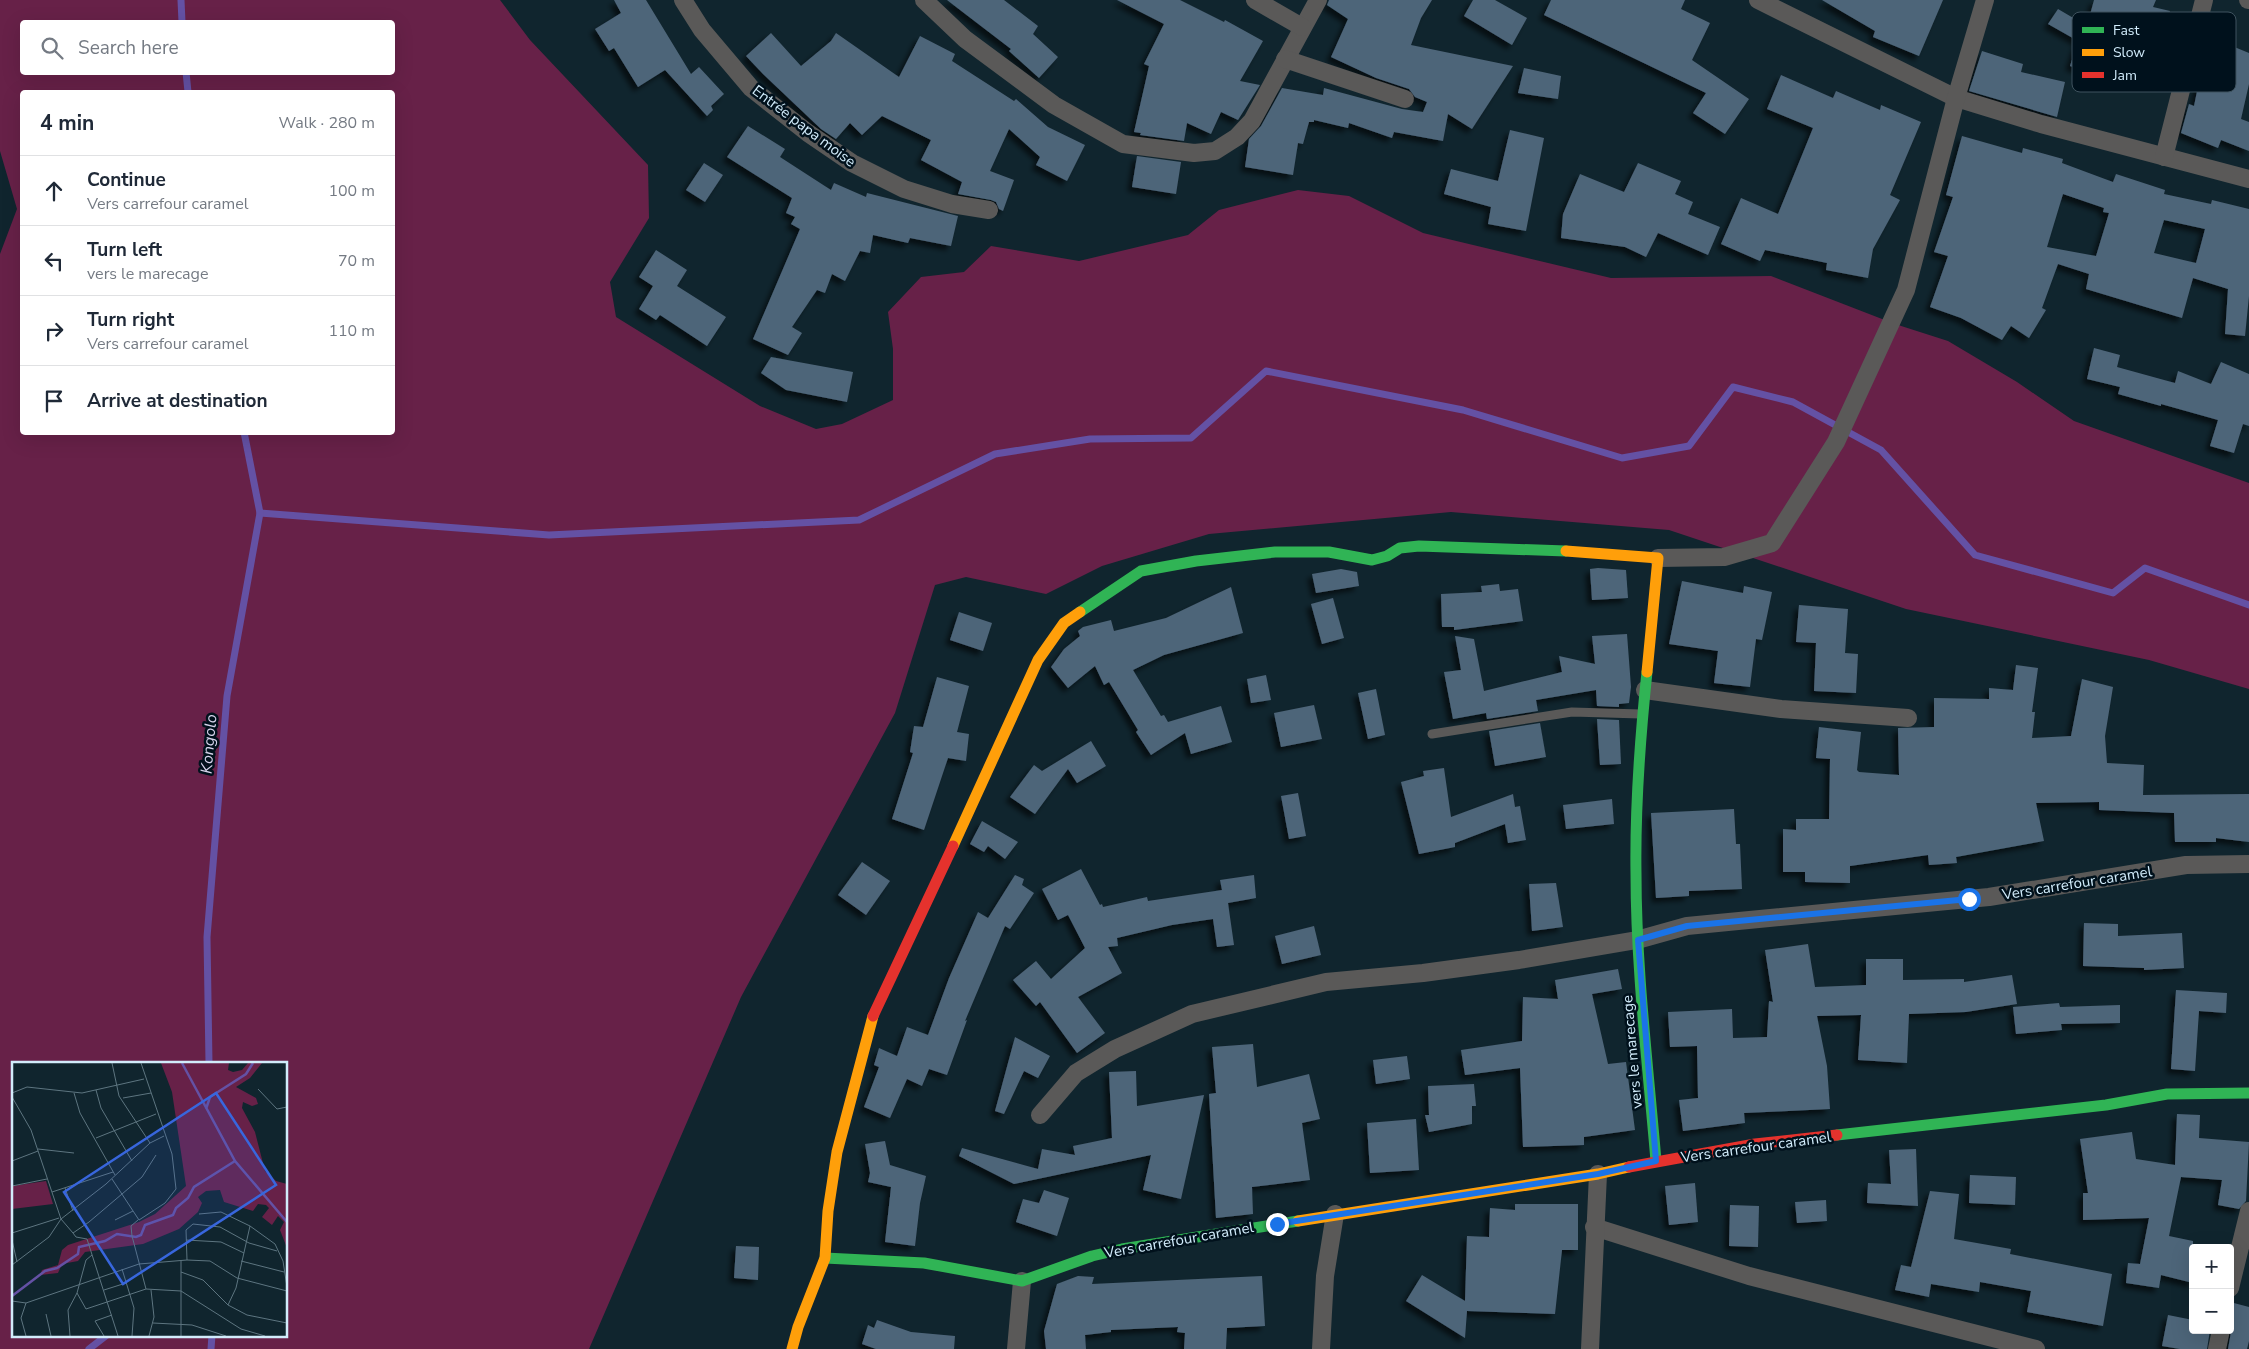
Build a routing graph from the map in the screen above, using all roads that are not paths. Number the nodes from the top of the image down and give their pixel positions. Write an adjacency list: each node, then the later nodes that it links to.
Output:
1 (683, 0): 14 (street, Entrée papa moise)
2 (924, 0): 8 (street)
3 (1254, 0): 7 (street)
4 (1318, 0): 7 (street)
5 (1758, 0): 10 (street)
6 (1985, 0): 10 (street)
7 (1302, 27): 8 (street)
8 (1285, 59): 11 (street)
9 (2181, 92): 12 (street)
10 (1956, 98): 12 (street); 15 (street)
11 (1405, 99)
12 (2164, 157): 13 (street)
13 (2249, 179)
14 (989, 210)
15 (1658, 558): 16 (street, vers le marecage); 29 (street)
16 (1645, 690): 17 (street, vers le marecage); 18 (street)
17 (1644, 714): 19 (lane); 21 (street, vers le marecage)
18 (1908, 718)
19 (1432, 734)
20 (2249, 864): 21 (street, Vers carrefour caramel)
21 (1638, 940): 23 (street, Vers carrefour caramel); 24 (street, vers le marecage)
22 (2249, 1093): 24 (street, Vers carrefour caramel)
23 (1040, 1115)
24 (1656, 1161): 25 (street, Vers carrefour caramel)
25 (1598, 1174): 27 (street, Vers carrefour caramel); 28 (street)
26 (2249, 1211): 30 (street)
27 (1335, 1214): 31 (street, Vers carrefour caramel); 35 (street)
28 (1594, 1227): 36 (street); 37 (street)
29 (825, 1258): 31 (street); 33 (street)
30 (2234, 1272)
31 (1022, 1281): 34 (street)
32 (2220, 1334): 38 (street)
33 (792, 1349)
34 (1016, 1349)
35 (1321, 1349)
36 (1590, 1349)
37 (2036, 1349)
38 (2217, 1349)

